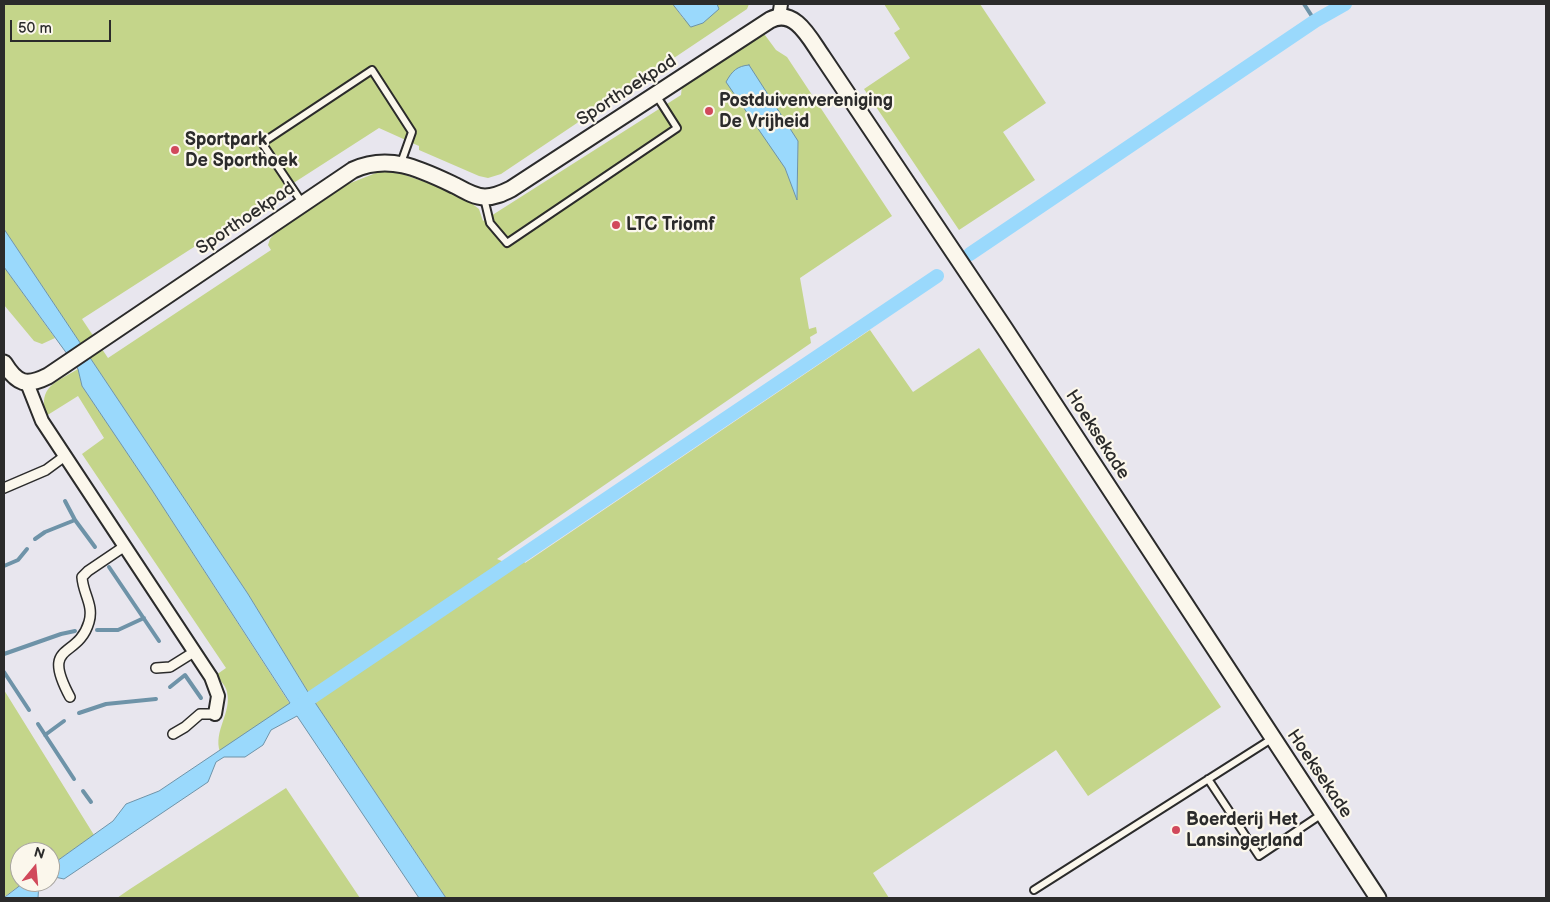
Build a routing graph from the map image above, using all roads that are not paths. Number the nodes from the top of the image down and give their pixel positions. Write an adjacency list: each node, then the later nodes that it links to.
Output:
1 (780, 10): 2 (street, Sporthoekpad); 16 (street, Hoeksekade)
2 (656, 95): 4 (street, Sporthoekpad); 4 (lane)
3 (401, 163): 4 (street, Sporthoekpad); 5 (street, Sporthoekpad); 5 (lane)
4 (484, 197)
5 (303, 204): 7 (street, Sporthoekpad)
6 (4, 363): 7 (street)
7 (28, 383): 8 (street)
8 (65, 456): 9 (street); 10 (street)
9 (4, 488)
10 (125, 546): 11 (street); 13 (street)
11 (194, 652): 12 (street); 14 (street)
12 (156, 668)
13 (70, 697)
14 (215, 714): 15 (street)
15 (172, 734)
16 (1273, 738): 17 (lane); 18 (street, Hoeksekade)
17 (1208, 779): 18 (lane); 19 (lane)
18 (1323, 813): 20 (street, Hoeksekade)
19 (1034, 890)
20 (1378, 898)

